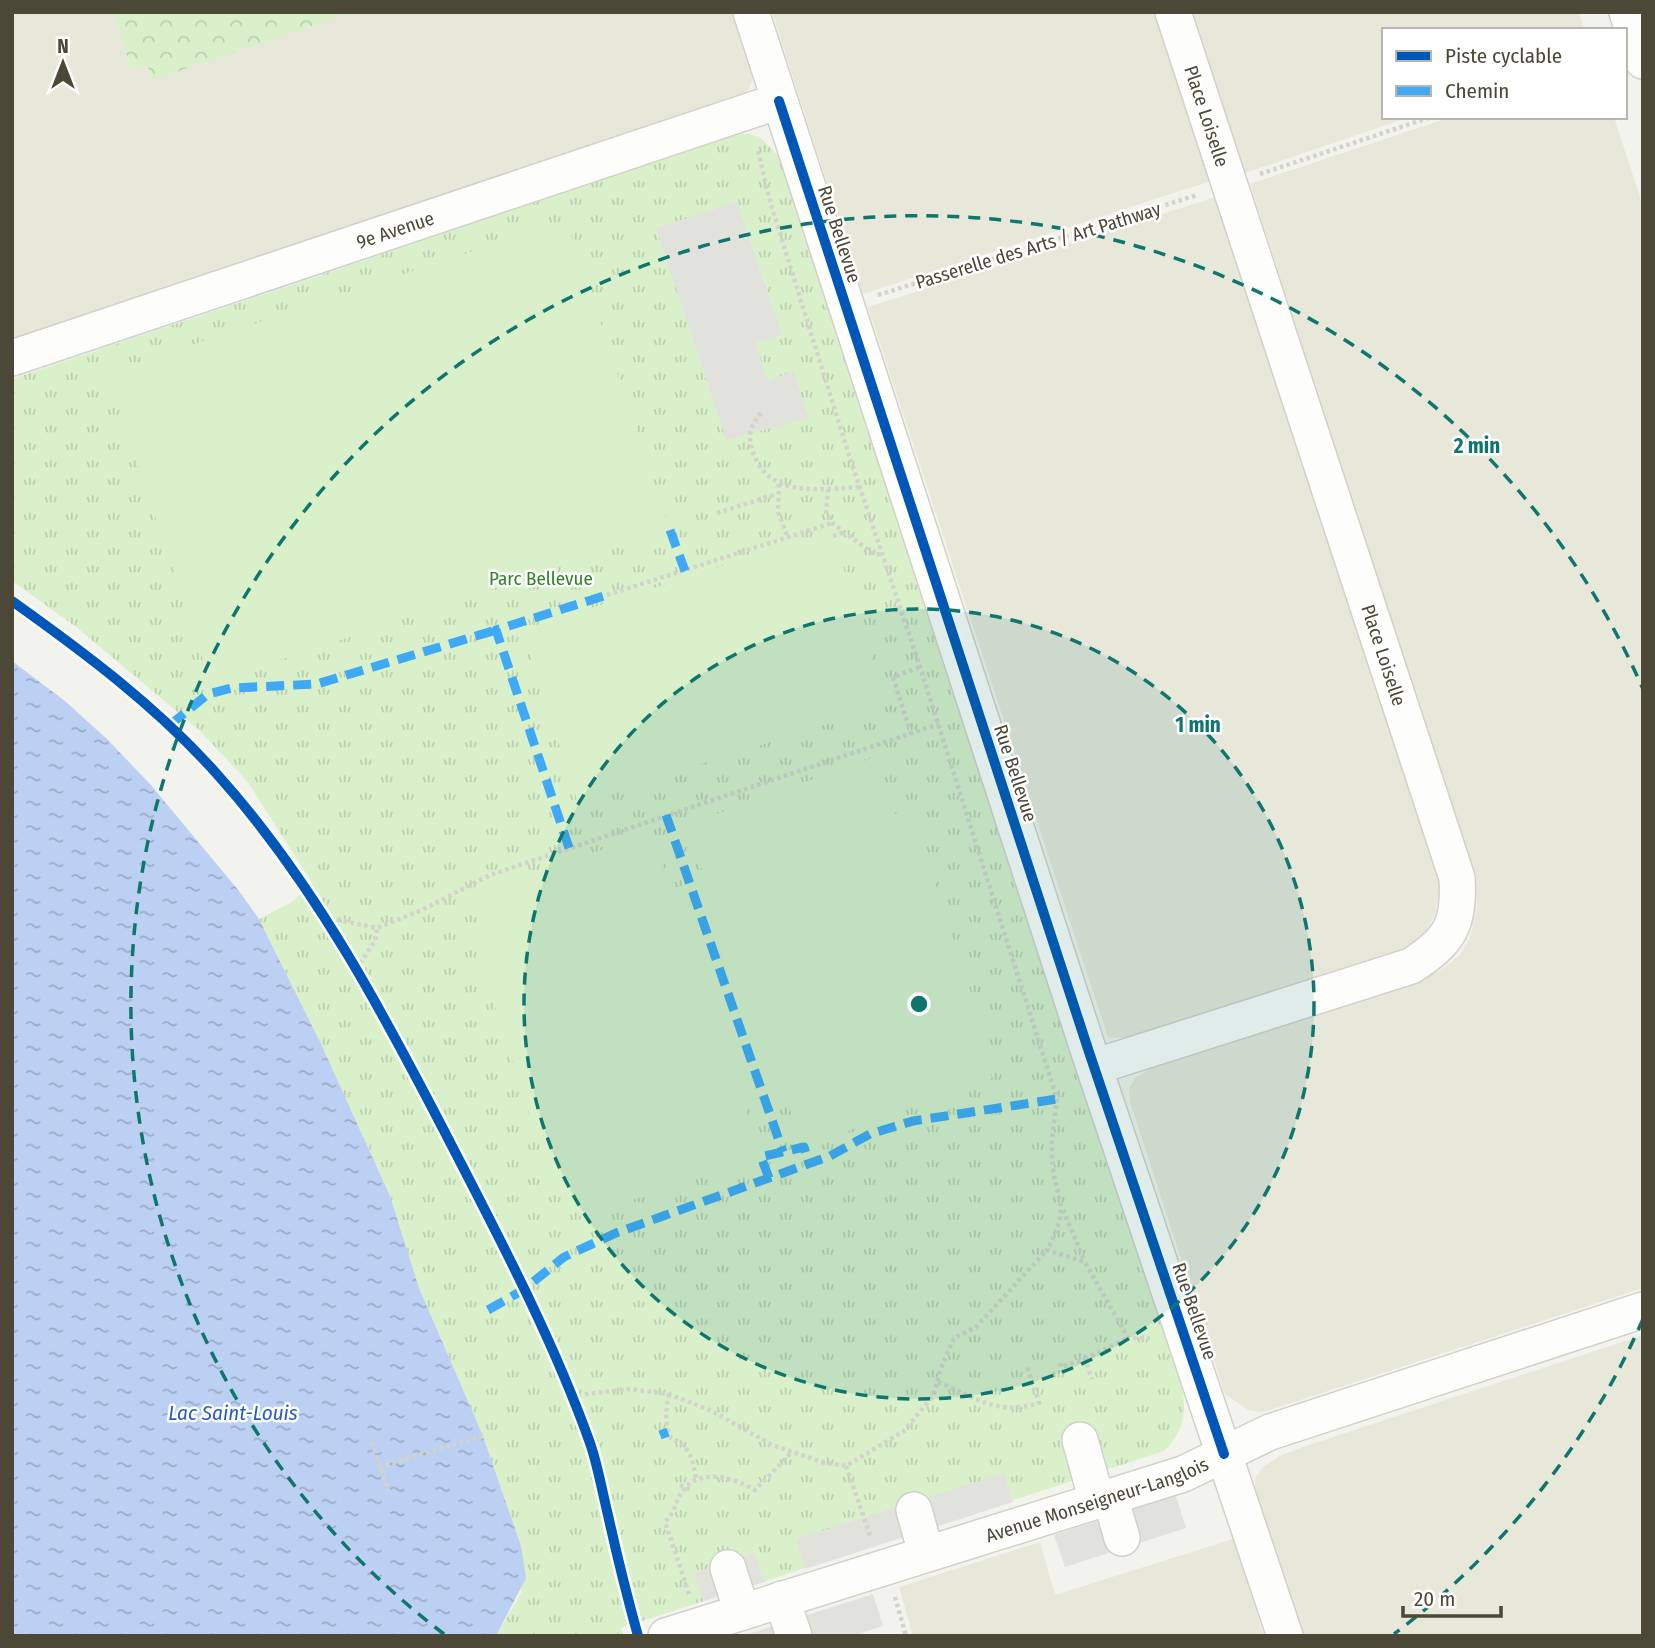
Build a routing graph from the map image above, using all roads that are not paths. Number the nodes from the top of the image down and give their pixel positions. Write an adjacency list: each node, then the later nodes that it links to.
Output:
1 (751, 12): 5 (street, Rue Bellevue)
2 (1173, 12): 7 (street, Place Loiselle)
3 (1627, 12): 4 (street)
4 (1643, 61)
5 (779, 101): 6 (street, 9e Avenue); 7 (street, Rue Bellevue)
6 (12, 358)
7 (1094, 1066): 10 (street, Rue Bellevue)
8 (1643, 1310): 10 (street, Avenue Monseigneur-Langlois)
9 (1080, 1440): 11 (street)
10 (1224, 1454): 11 (street, Avenue Monseigneur-Langlois); 20 (street, Rue Bellevue)
11 (1103, 1499): 13 (street); 14 (street, Avenue Monseigneur-Langlois)
12 (915, 1510): 14 (street)
13 (1122, 1538)
14 (926, 1553): 16 (street, Avenue Monseigneur-Langlois)
15 (728, 1568): 17 (street)
16 (782, 1600): 17 (street, Avenue Monseigneur-Langlois); 19 (street)
17 (742, 1612): 18 (street, Avenue Monseigneur-Langlois)
18 (666, 1636)
19 (794, 1636)
20 (1285, 1636)

